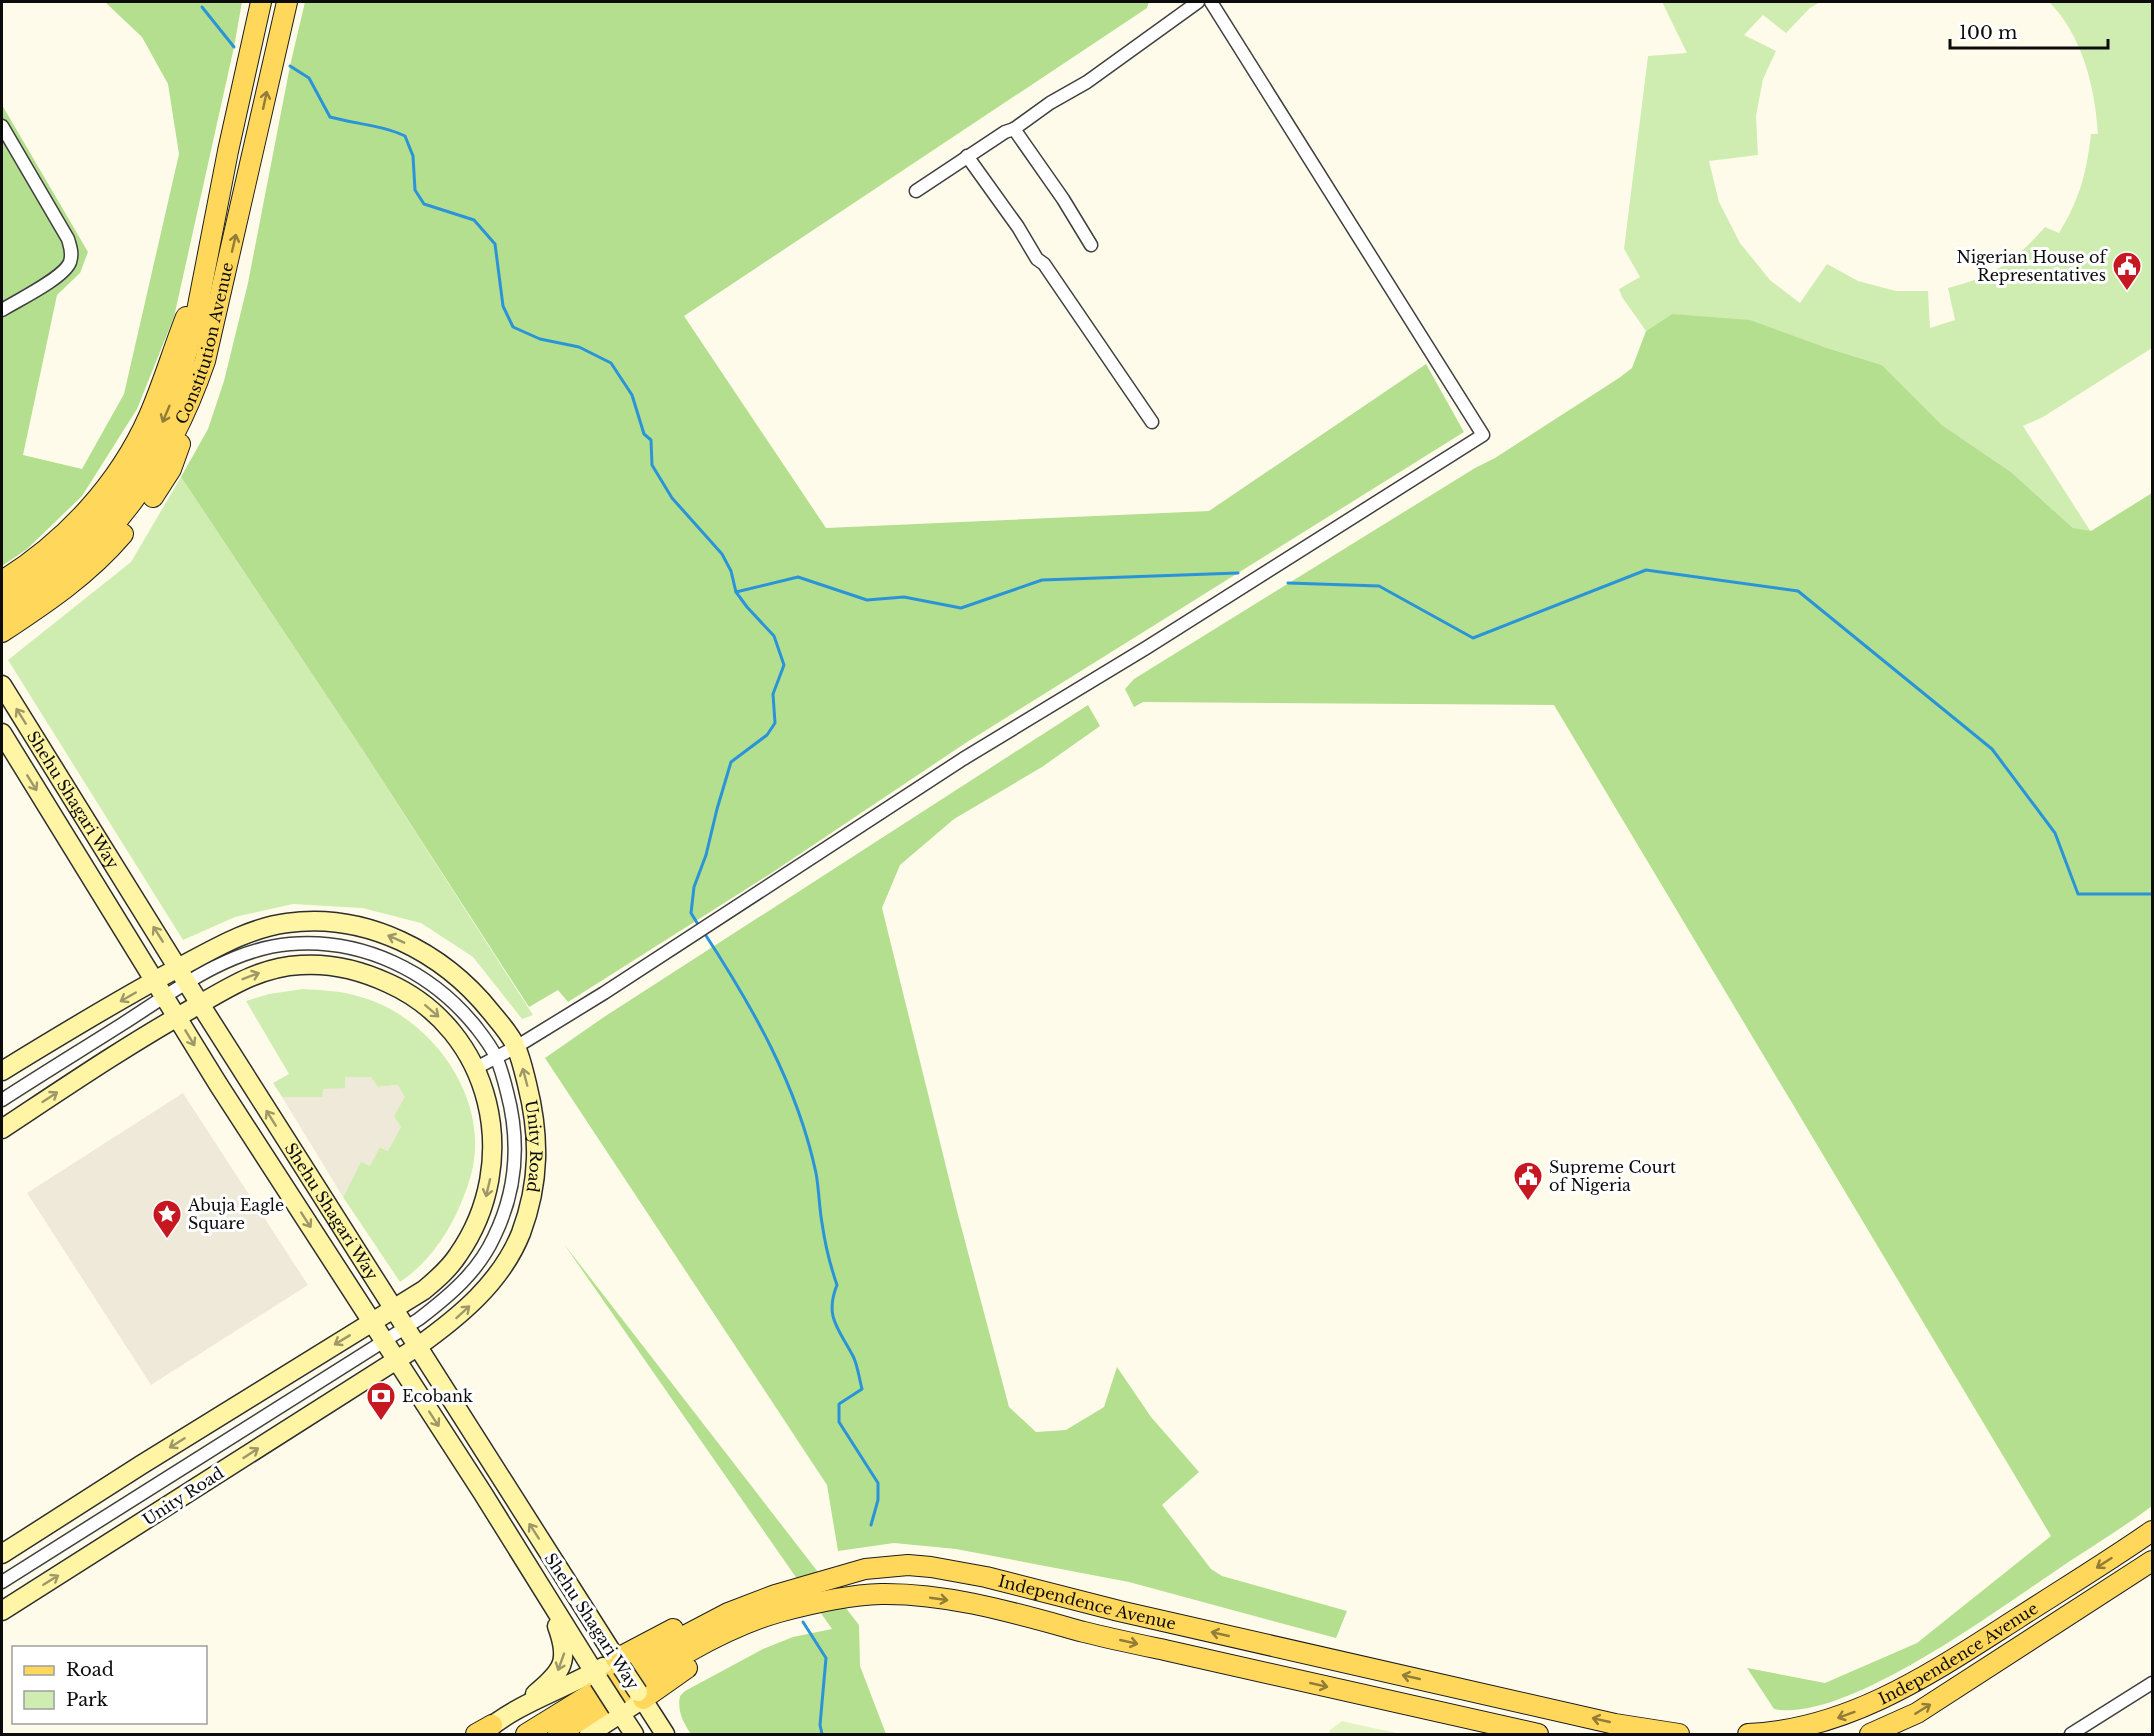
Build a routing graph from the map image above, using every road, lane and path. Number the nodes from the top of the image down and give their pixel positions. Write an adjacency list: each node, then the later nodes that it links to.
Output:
1 (261, 2): 10 (main road, Constitution Avenue)
2 (288, 2): 12 (main road, Constitution Avenue, one-way to 2)
3 (1198, 2): 6 (street)
4 (1211, 2): 24 (street)
5 (2, 126): 11 (street)
6 (1014, 129): 7 (street); 9 (street)
7 (967, 156): 8 (street); 13 (street)
8 (916, 191)
9 (1091, 245)
10 (205, 277): 14 (main road); 15 (main road, Constitution Avenue, one-way to 15)
11 (2, 310)
12 (192, 401): 16 (main road, Constitution Avenue); 17 (main road)
13 (1152, 422)
14 (2, 581)
15 (2, 600)
16 (2, 617)
17 (2, 632)
18 (2, 685): 20 (street, Shehu Shagari Way, one-way to 18)
19 (2, 733): 21 (street, Shehu Shagari Way, one-way to 21)
20 (183, 975): 21 (street, Unity Road); 22 (street, Shehu Shagari Way); 24 (street, Unity Road, one-way to 20); 25 (street, Unity Road)
21 (160, 989): 23 (street, Shehu Shagari Way); 27 (street, Unity Road, one-way to 27); 28 (street, Unity Road)
22 (200, 1004): 23 (street); 26 (street, one-way to 26); 30 (street, Shehu Shagari Way, one-way to 22)
23 (177, 1017): 29 (street, one-way to 23); 31 (street, Shehu Shagari Way, one-way to 31)
24 (516, 1047): 25 (street); 34 (street, Unity Road, one-way to 24)
25 (496, 1057): 26 (street); 32 (street, Unity Road)
26 (476, 1068): 30 (street, one-way to 30)
27 (2, 1071)
28 (2, 1100)
29 (2, 1129)
30 (393, 1311): 31 (street); 32 (street, Shehu Shagari Way)
31 (372, 1323): 33 (street, Shehu Shagari Way); 37 (street, one-way to 37)
32 (404, 1328): 33 (street, Unity Road); 34 (street, Shehu Shagari Way)
33 (383, 1341): 35 (street, Shehu Shagari Way); 40 (street, Unity Road)
34 (417, 1347): 35 (street, Unity Road); 44 (street, Shehu Shagari Way, one-way to 34)
35 (395, 1361): 42 (street, Shehu Shagari Way, one-way to 42); 43 (street, Unity Road, one-way to 35)
36 (2152, 1531): 58 (main road, Independence Avenue, one-way to 58)
37 (2, 1554)
38 (2152, 1561): 59 (main road, Independence Avenue, one-way to 38)
39 (865, 1569): 44 (main road); 51 (main road, Independence Avenue); 57 (main road, Independence Avenue, one-way to 39)
40 (2, 1582)
41 (881, 1594): 47 (main road); 52 (main road, Independence Avenue); 56 (main road, Independence Avenue, one-way to 56)
42 (552, 1607): 45 (street, Shehu Shagari Way); 49 (street, one-way to 49)
43 (2, 1611)
44 (619, 1664): 45 (street); 47 (street, Shehu Shagari Way, bridge)
45 (597, 1676): 48 (street, Shehu Shagari Way, bridge); 49 (street)
46 (2152, 1683): 60 (street)
47 (640, 1696): 48 (street); 55 (street, Shehu Shagari Way)
48 (619, 1711): 53 (street); 54 (street, Shehu Shagari Way)
49 (513, 1713): 50 (street)
50 (483, 1731)
51 (526, 1734)
52 (558, 1734)
53 (589, 1734)
54 (634, 1734)
55 (665, 1734)
56 (1538, 1734)
57 (1679, 1734)
58 (1748, 1734)
59 (1870, 1734)
60 (2071, 1734)

